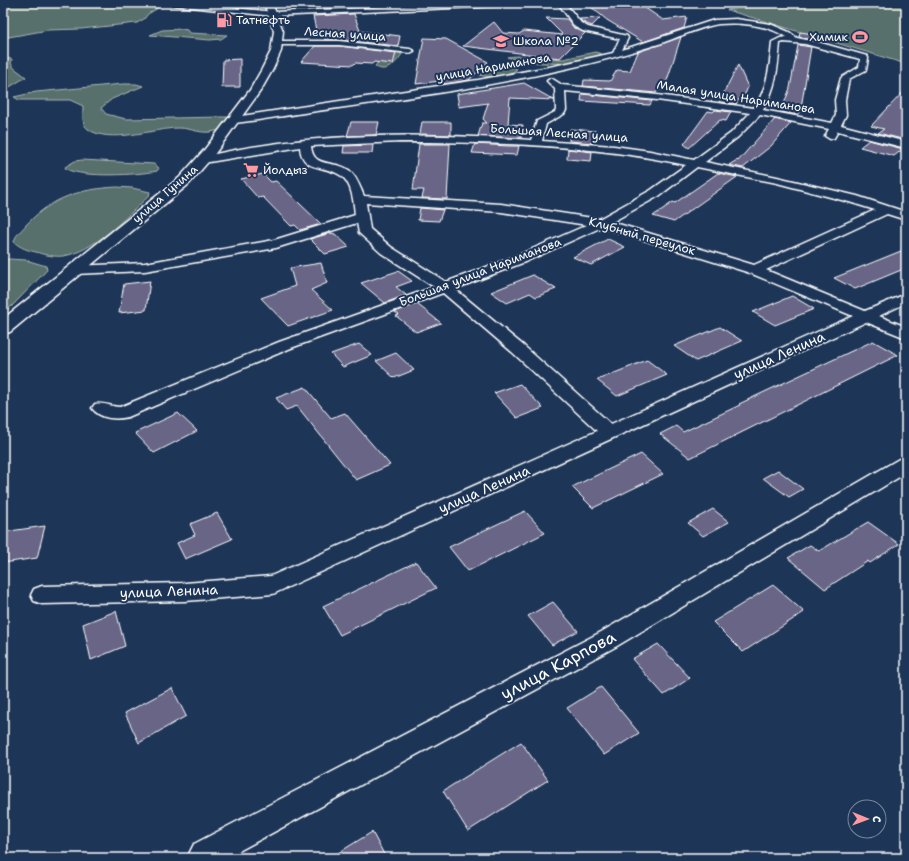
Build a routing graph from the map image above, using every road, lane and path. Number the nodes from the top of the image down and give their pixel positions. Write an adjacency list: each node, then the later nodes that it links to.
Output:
1 (172, 3): 4 (street)
2 (519, 3): 4 (street)
3 (561, 3): 7 (street)
4 (271, 9): 10 (main road, улица Гунина)
5 (633, 36): 7 (street)
6 (650, 36): 8 (street)
7 (623, 37): 12 (street)
8 (664, 39): 9 (street, улица Нариманова); 12 (street, улица Нариманова)
9 (790, 39): 15 (street, Большая улица Нариманова); 17 (street, улица Нариманова)
10 (278, 43): 11 (street, Лесная улица); 16 (main road, улица Гунина)
11 (410, 51)
12 (616, 55): 13 (street, улица Нариманова)
13 (541, 71): 14 (street); 16 (street, улица Нариманова)
14 (560, 88): 15 (street, Малая улица Нариманова); 20 (street)
15 (757, 112): 17 (street, Малая улица Нариманова); 23 (street, Большая улица Нариманова)
16 (235, 120): 22 (main road, улица Гунина)
17 (834, 127): 18 (street); 21 (street, Малая улица Нариманова)
18 (830, 136)
19 (305, 143): 20 (street, Большая Лесная улица); 22 (street, Большая Лесная улица); 24 (street)
20 (536, 143): 23 (street, Большая Лесная улица)
21 (906, 145)
22 (203, 160): 29 (main road, улица Гунина)
23 (695, 164): 25 (street, Большая Лесная улица); 28 (street, Большая улица Нариманова)
24 (359, 199): 27 (street); 28 (street, Клубный переулок)
25 (888, 209): 26 (street, Большая Лесная улица); 30 (street)
26 (906, 216)
27 (362, 217): 29 (street); 31 (street)
28 (602, 223): 30 (street, Клубный переулок); 31 (street, Большая улица Нариманова)
29 (74, 270): 34 (main road, улица Гунина)
30 (755, 270): 33 (street, Клубный переулок)
31 (445, 288): 36 (street, Большая улица Нариманова); 37 (street)
32 (906, 298): 33 (street, улица Ленина)
33 (866, 316): 35 (street, Клубный переулок); 37 (street, улица Ленина)
34 (3, 328)
35 (906, 333)
36 (101, 408)
37 (609, 432): 39 (street, улица Ленина)
38 (906, 464): 40 (street, улица Карпова)
39 (42, 595)
40 (204, 854)

